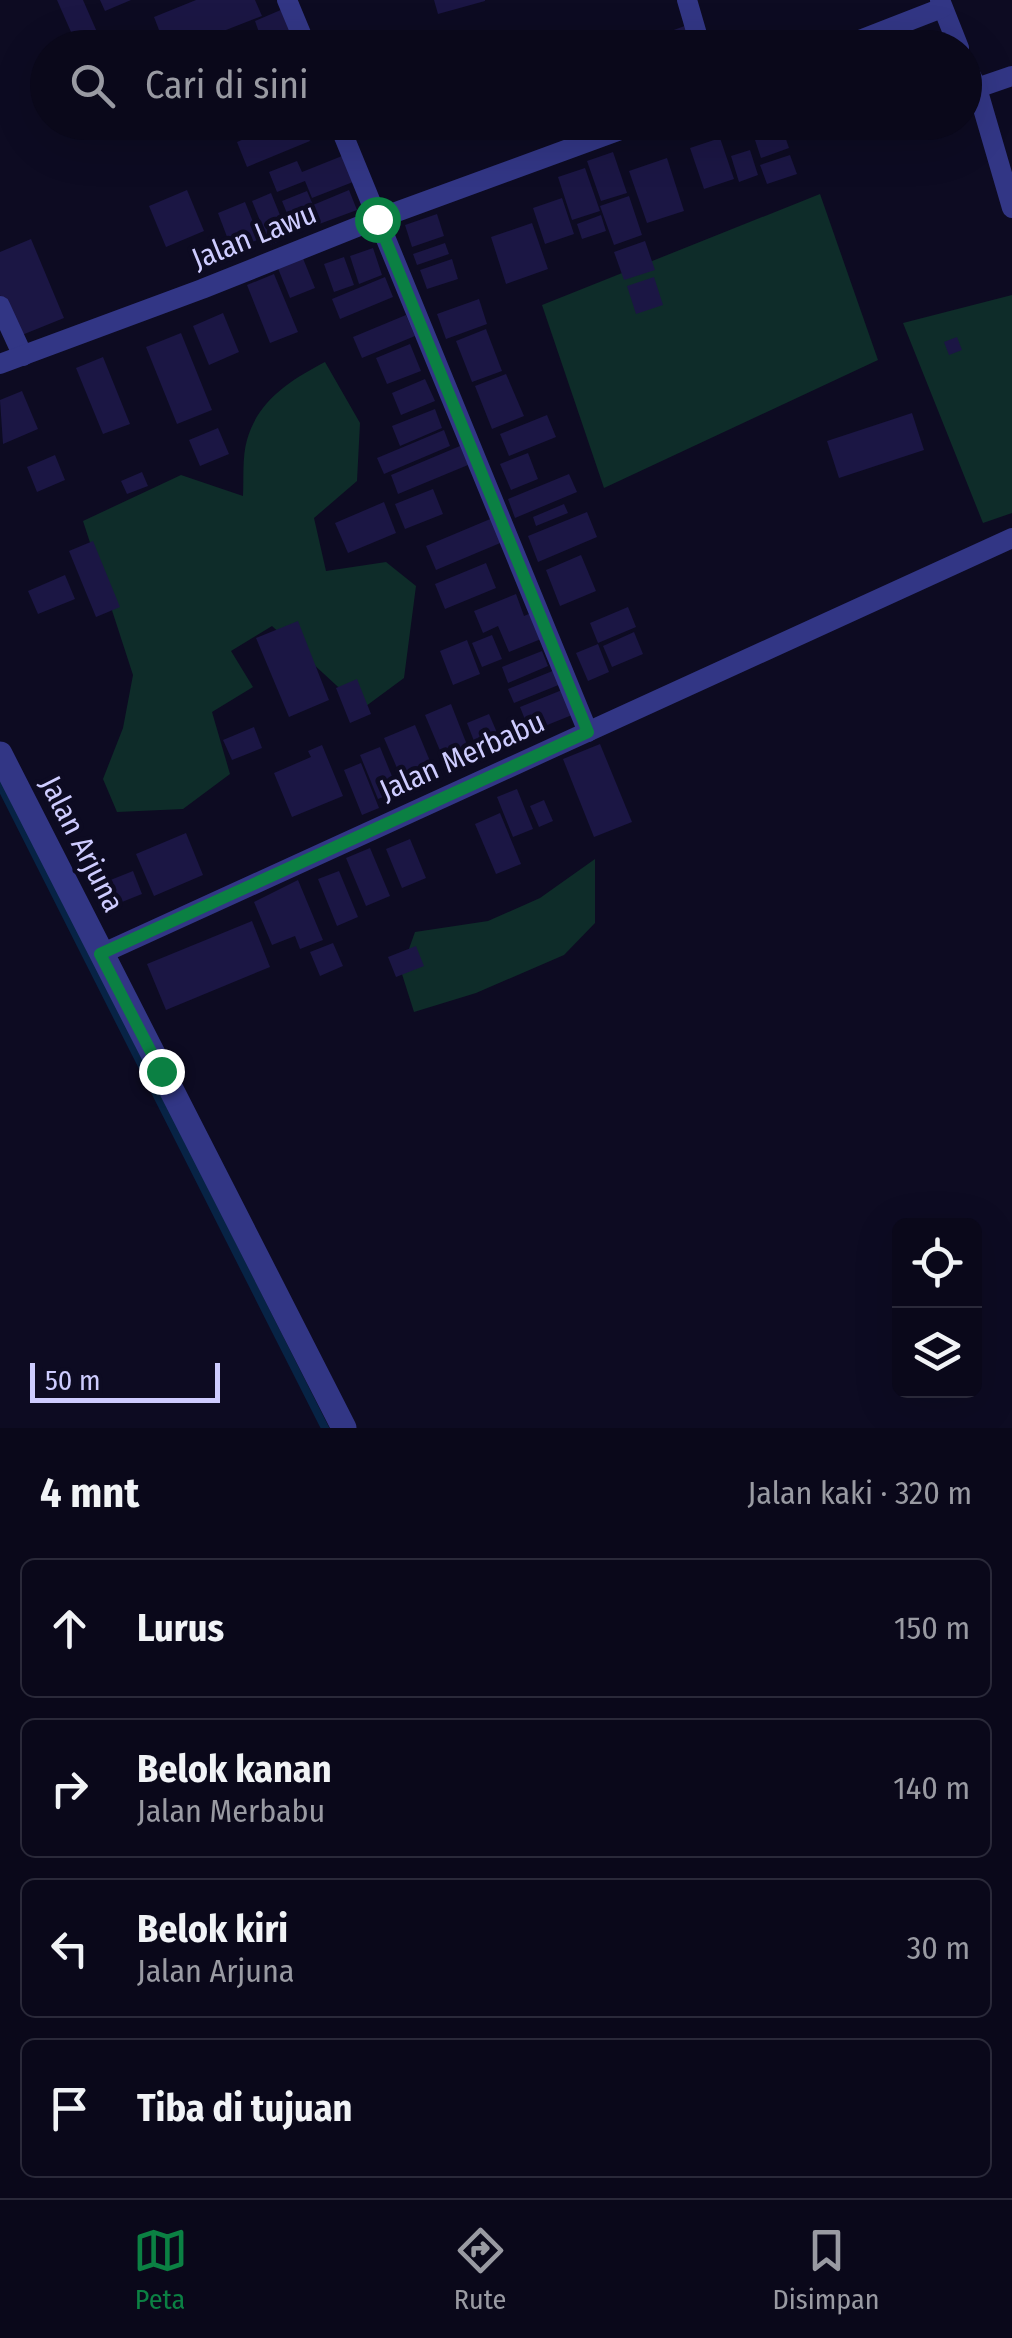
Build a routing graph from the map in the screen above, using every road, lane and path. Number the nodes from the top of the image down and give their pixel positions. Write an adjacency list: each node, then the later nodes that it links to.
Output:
1 (288, 0): 4 (street)
2 (688, 0): 5 (street)
3 (941, 4): 6 (street); 7 (street)
4 (300, 30)
5 (696, 30)
6 (881, 30)
7 (952, 30)
8 (1012, 76): 9 (street)
9 (982, 86)
10 (982, 105): 13 (street)
11 (345, 140): 14 (street)
12 (593, 140): 14 (street, Jalan Lawu)
13 (1012, 208)
14 (377, 219): 16 (street, Jalan Lawu); 19 (street)
15 (0, 306): 16 (street)
16 (23, 356): 17 (street, Jalan Lawu)
17 (0, 364)
18 (1012, 538): 19 (street, Jalan Merbabu)
19 (588, 732): 21 (street, Jalan Merbabu)
20 (0, 754): 21 (street, Jalan Arjuna)
21 (100, 954): 22 (street, Jalan Arjuna)
22 (344, 1428)

